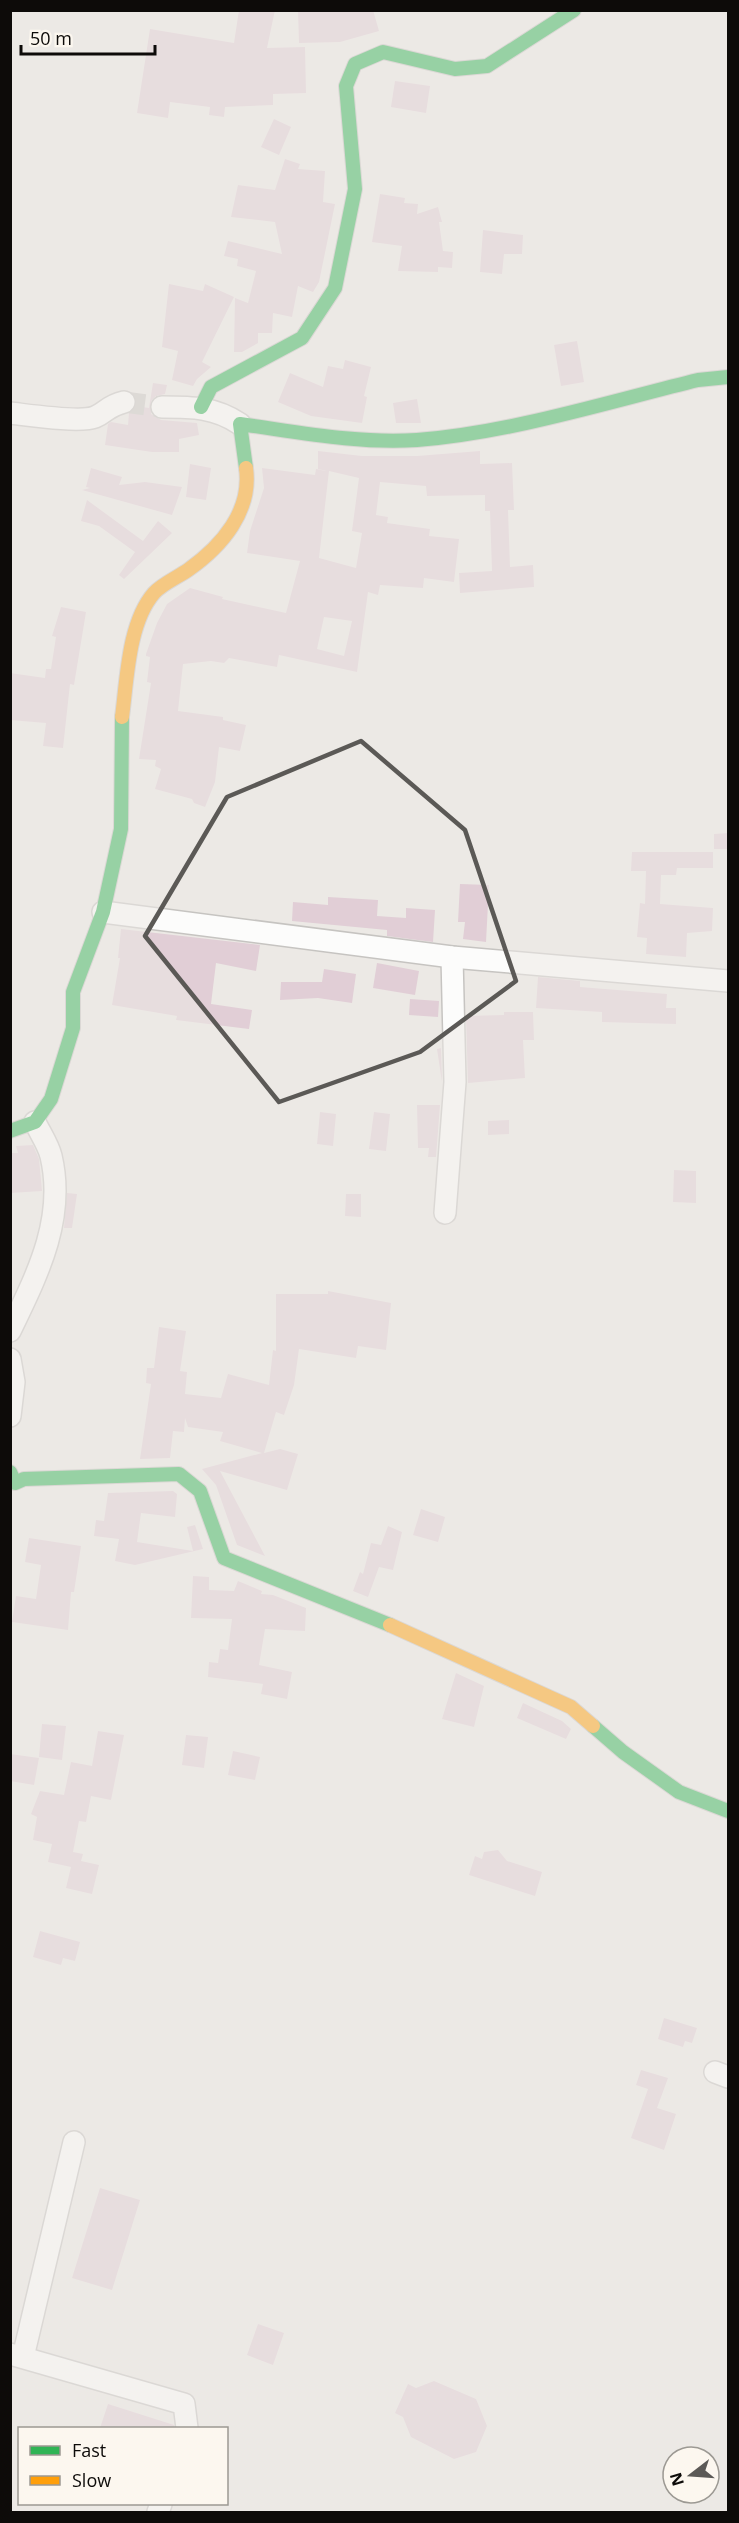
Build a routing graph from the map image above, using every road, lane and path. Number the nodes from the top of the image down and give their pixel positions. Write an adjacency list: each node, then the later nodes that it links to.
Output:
1 (574, 10): 5 (street)
2 (729, 377): 7 (street)
3 (124, 402): 6 (street)
4 (162, 407): 5 (street)
5 (201, 407): 7 (street)
6 (10, 413)
7 (240, 424): 8 (street)
8 (103, 912): 9 (street); 11 (street)
9 (452, 957): 10 (street); 13 (street)
10 (729, 981)
11 (35, 1122): 12 (street); 14 (street)
12 (10, 1131)
13 (445, 1213)
14 (10, 1331)
15 (10, 1359): 16 (street)
16 (10, 1416)
17 (12, 1482): 18 (street)
18 (729, 1811)
19 (74, 2142): 20 (street)
20 (17, 2355): 21 (street)
21 (187, 2427)

